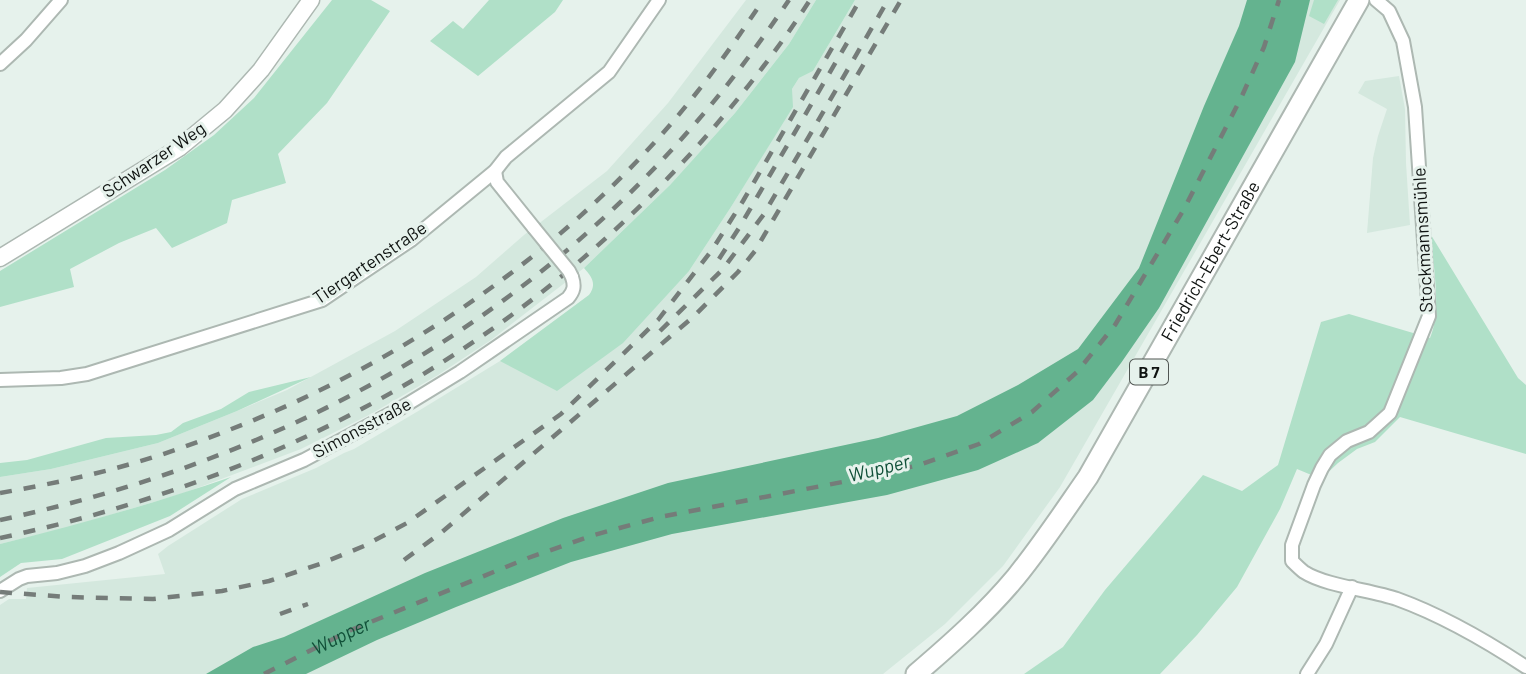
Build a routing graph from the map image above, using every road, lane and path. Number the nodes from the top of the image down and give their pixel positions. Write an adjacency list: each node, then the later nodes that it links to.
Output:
1 (61, 0): 6 (street)
2 (659, 0): 7 (street, Tiergartenstraße)
3 (1359, 0): 13 (main road, Friedrich-Ebert-Straße / B 7)
4 (1376, 0): 10 (street, Stockmannsmühle)
5 (309, 1): 8 (street, Schwarzer Weg)
6 (0, 64)
7 (495, 171): 9 (street, Tiergartenstraße); 11 (street, Simonsstraße, bridge)
8 (0, 258)
9 (0, 380)
10 (1352, 587): 12 (street, Stockmannsmühle); 14 (street)
11 (0, 591)
12 (1526, 667)
13 (916, 674)
14 (1307, 674)

